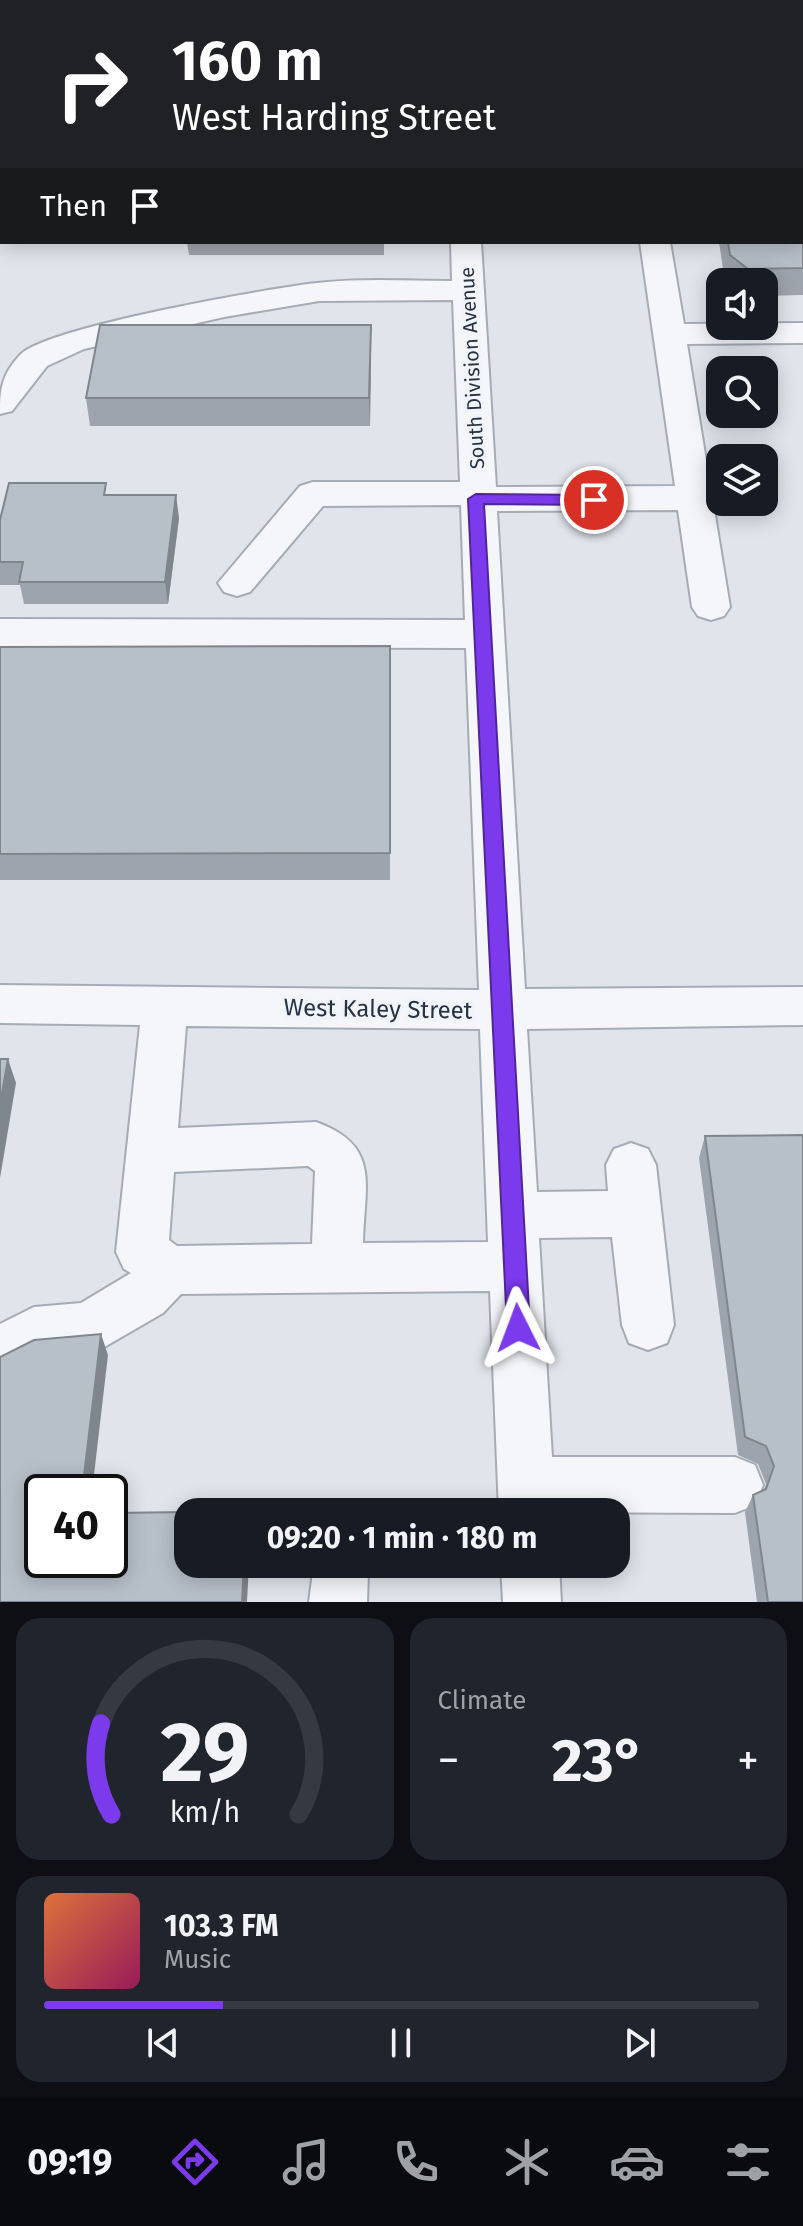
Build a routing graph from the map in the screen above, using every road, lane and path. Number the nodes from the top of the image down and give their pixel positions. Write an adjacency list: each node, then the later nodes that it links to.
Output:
1 (466, 244): 3 (street, South Division Avenue)
2 (655, 244): 5 (street)
3 (468, 290): 6 (street); 7 (street, South Division Avenue)
4 (803, 333): 5 (street)
5 (670, 334): 8 (street)
6 (0, 404)
7 (477, 496): 8 (street); 9 (street); 12 (street, South Division Avenue)
8 (695, 498): 10 (street)
9 (237, 583)
10 (711, 607)
11 (0, 633): 12 (street)
12 (484, 634): 16 (street, South Division Avenue)
13 (0, 1004): 14 (street, West Kaley Street)
14 (165, 1006): 16 (street, West Kaley Street); 17 (street)
15 (803, 1006): 16 (street, West Kaley Street)
16 (502, 1010): 20 (street, South Division Avenue)
17 (151, 1151): 21 (street); 22 (street)
18 (631, 1165): 19 (street)
19 (635, 1214): 20 (street); 24 (street)
20 (512, 1215): 23 (street, South Division Avenue)
21 (156, 1261): 22 (street); 25 (street)
22 (337, 1266): 23 (street)
23 (515, 1266): 27 (street, South Division Avenue)
24 (648, 1325)
25 (0, 1354)
26 (735, 1485): 28 (street)
27 (527, 1498)
28 (542, 1498)
29 (531, 1578): 30 (street)
30 (532, 1602)

